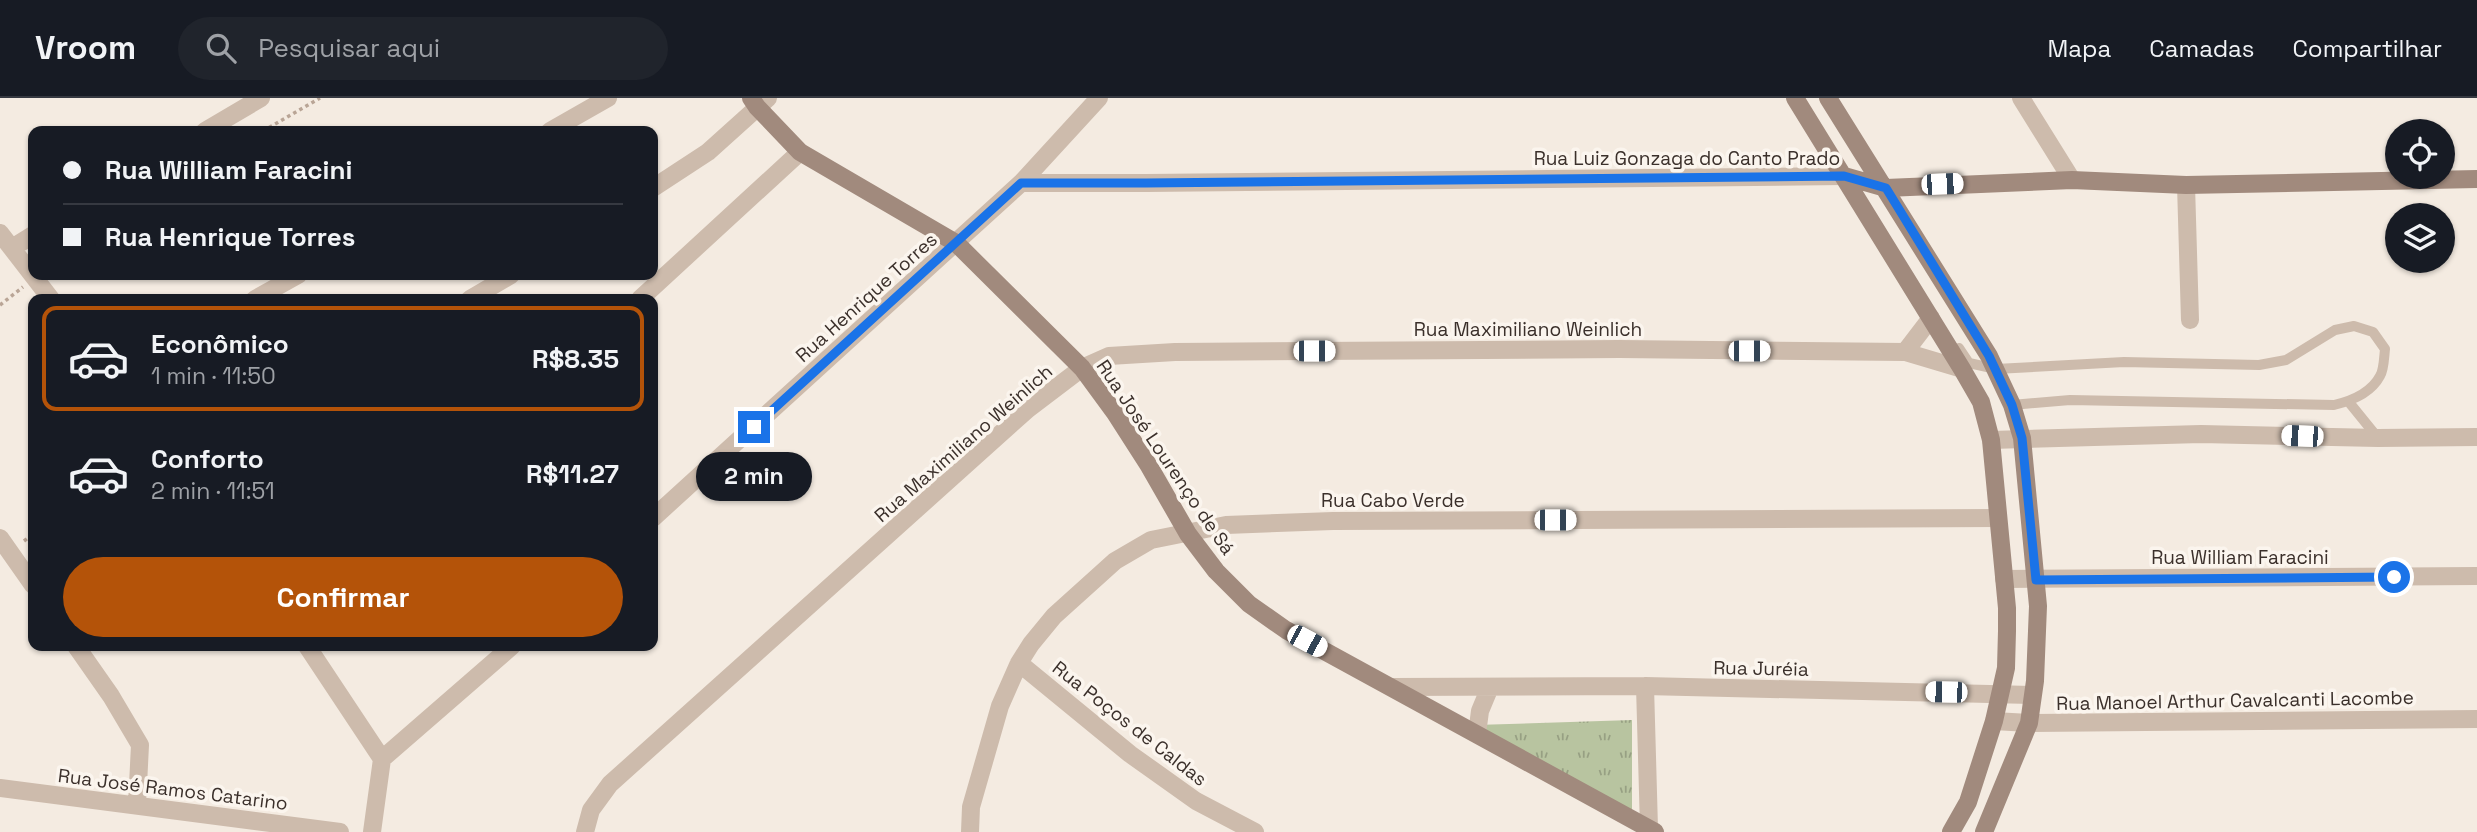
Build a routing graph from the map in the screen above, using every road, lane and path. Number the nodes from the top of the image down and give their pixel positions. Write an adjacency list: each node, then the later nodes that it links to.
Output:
1 (261, 98): 9 (street)
2 (320, 98): 10 (path)
3 (608, 98): 11 (street)
4 (1099, 98): 16 (street, Rua Henrique Torres)
5 (1795, 98): 13 (street)
6 (1828, 98): 19 (street)
7 (2021, 98): 15 (street)
8 (759, 101): 12 (street, Rua José Lourenço de Sá); 17 (street)
9 (213, 126)
10 (272, 126)
11 (559, 126)
12 (800, 152): 22 (street, Rua José Lourenço de Sá); 33 (street)
13 (1844, 176): 16 (street, Rua Luiz Gonzaga do Canto Prado); 19 (street, Rua Luiz Gonzaga do Canto Prado); 24 (street)
14 (2477, 179): 18 (street, Rua Luiz Gonzaga do Canto Prado)
15 (2072, 180): 18 (street, Rua Luiz Gonzaga do Canto Prado); 19 (street, Rua Luiz Gonzaga do Canto Prado)
16 (1021, 183): 22 (street, Rua Henrique Torres)
17 (658, 185)
18 (2186, 186): 36 (street)
19 (1886, 188): 40 (street)
20 (0, 233): 23 (street)
21 (28, 238): 23 (street)
22 (957, 243): 38 (street, Rua José Lourenço de Sá); 47 (street, Rua Henrique Torres)
23 (12, 248): 25 (street)
24 (1901, 268): 35 (street); 40 (lane)
25 (28, 269)
26 (36, 280): 30 (street)
27 (289, 280): 31 (street)
28 (502, 280): 32 (street)
29 (28, 284): 34 (path)
30 (47, 294)
31 (264, 294)
32 (479, 294)
33 (645, 294)
34 (0, 305)
35 (1931, 318): 37 (street); 39 (street)
36 (2190, 320)
37 (1905, 352): 38 (street, Rua Maximiliano Weinlich); 39 (street, Rua Maximiliano Weinlich)
38 (1082, 369): 49 (street, Rua José Lourenço de Sá); 74 (street, Rua Maximiliano Weinlich)
39 (1962, 369): 46 (street)
40 (1996, 369): 41 (lane); 42 (street)
41 (2348, 401): 42 (lane); 45 (lane)
42 (2012, 405): 43 (street)
43 (2022, 438): 45 (street); 46 (street); 54 (street)
44 (2477, 438): 45 (street)
45 (2378, 439)
46 (1991, 440): 48 (street)
47 (658, 514)
48 (1998, 518): 49 (street, Rua Cabo Verde); 53 (street)
49 (1188, 534): 58 (street, Rua Cabo Verde); 59 (street, Rua José Lourenço de Sá)
50 (0, 538): 52 (street)
51 (2477, 576): 54 (street, Rua William Faracini)
52 (28, 578)
53 (2004, 579): 54 (street, Rua William Faracini); 62 (street)
54 (2036, 580): 63 (street)
55 (80, 651): 70 (street)
56 (310, 651): 68 (street)
57 (506, 651): 68 (street)
58 (1019, 663): 75 (street, Rua Cabo Verde); 76 (street, Rua Poços de Caldas)
59 (1393, 687): 60 (street, Rua Juréia); 67 (street, Rua José Lourenço de Sá)
60 (1490, 687): 61 (street, Rua Juréia); 67 (street)
61 (1645, 687): 62 (street, Rua Juréia); 71 (street)
62 (2001, 694): 63 (street, Rua Juréia); 65 (street)
63 (2032, 695): 66 (street)
64 (2477, 719): 66 (street, Rua Manoel Arthur Cavalcanti Lacombe)
65 (1994, 721): 66 (street, Rua Manoel Arthur Cavalcanti Lacombe); 77 (street)
66 (2029, 723): 78 (street)
67 (1477, 734): 71 (street, Rua José Lourenço de Sá)
68 (382, 759): 73 (street)
69 (0, 788): 70 (street, Rua José Ramos Catarino)
70 (137, 805): 72 (street, Rua José Ramos Catarino)
71 (1652, 830)
72 (340, 832)
73 (372, 832)
74 (585, 832)
75 (970, 832)
76 (1255, 832)
77 (1951, 832)
78 (1984, 832)

